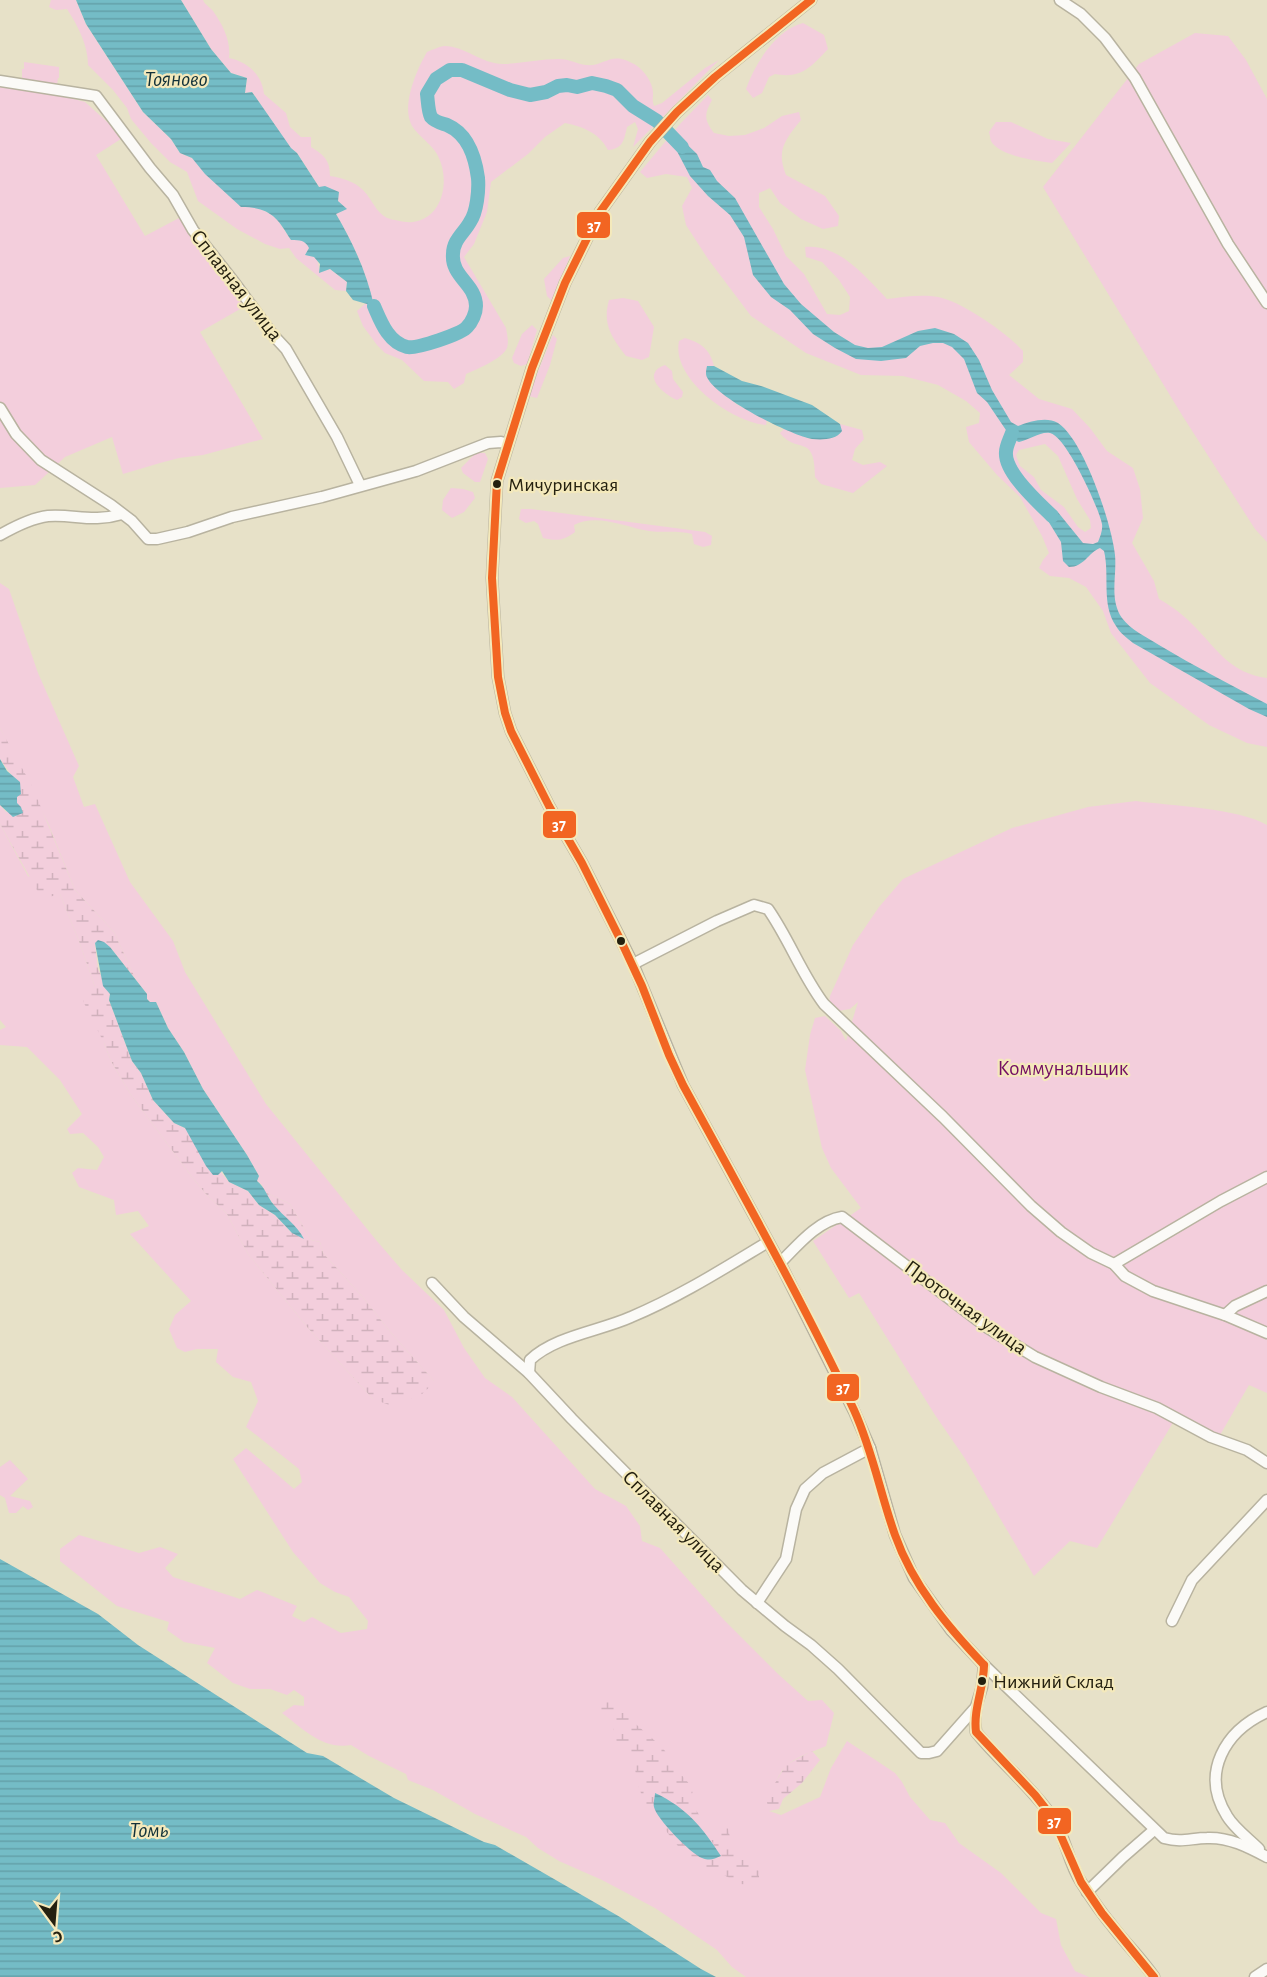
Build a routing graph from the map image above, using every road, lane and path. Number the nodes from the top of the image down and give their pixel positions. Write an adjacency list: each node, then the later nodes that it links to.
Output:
1 (811, 0): 6 (street)
2 (1059, 0): 4 (street)
3 (0, 81): 7 (street, Сплавная улица)
4 (1267, 303)
5 (0, 408): 8 (street)
6 (508, 444): 7 (street); 10 (street)
7 (360, 485): 8 (street)
8 (122, 514): 9 (street)
9 (0, 535)
10 (633, 964): 12 (street); 14 (street)
11 (1267, 1177): 14 (street)
12 (768, 1242): 13 (street); 19 (street)
13 (780, 1263): 20 (street); 21 (street, Проточная улица)
14 (1114, 1264): 17 (street)
15 (432, 1283): 19 (street, Сплавная улица)
16 (1267, 1291): 17 (street)
17 (1225, 1315): 18 (street)
18 (1267, 1334)
19 (529, 1373): 23 (street, Сплавная улица)
20 (870, 1448): 23 (street); 25 (street)
21 (1267, 1463)
22 (1267, 1500): 24 (street)
23 (757, 1603): 26 (street, Сплавная улица)
24 (1172, 1621)
25 (984, 1665): 26 (street); 28 (street)
26 (976, 1707): 30 (street)
27 (1267, 1712): 29 (street)
28 (1154, 1830): 29 (street); 30 (street)
29 (1266, 1856)
30 (1088, 1892): 31 (street)
31 (1143, 1962): 33 (street); 34 (street)
32 (1267, 1969): 35 (street)
33 (1154, 1977)
34 (1160, 1977)
35 (1255, 1977)

